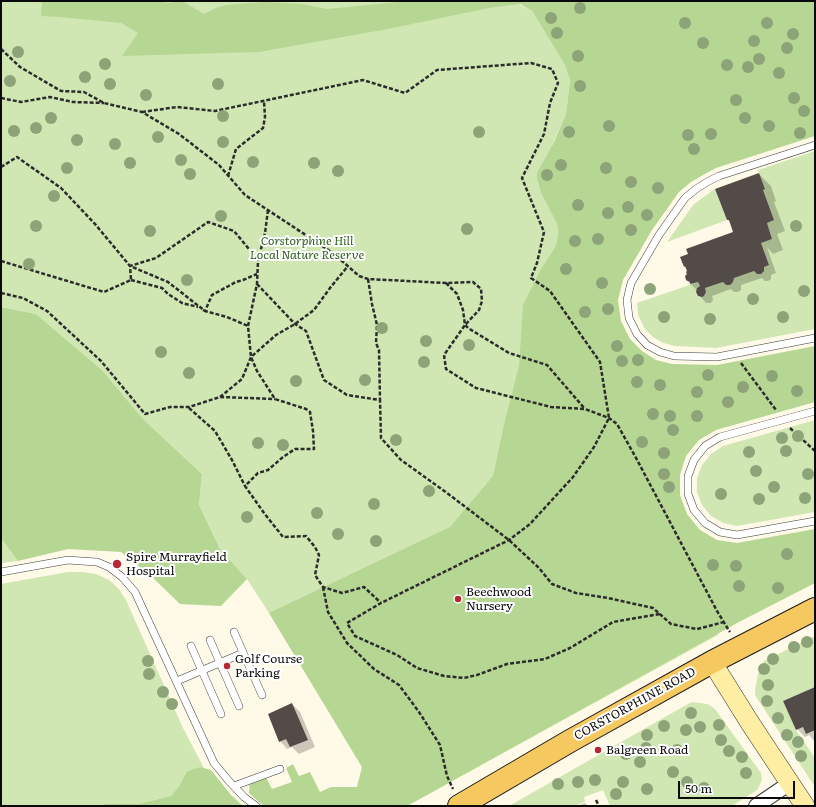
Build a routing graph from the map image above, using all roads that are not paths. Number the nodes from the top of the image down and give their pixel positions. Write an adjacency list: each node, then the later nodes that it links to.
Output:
1 (815, 145): 2 (lane)
2 (815, 338)
3 (815, 411): 4 (lane)
4 (815, 521)
5 (1, 572): 14 (lane)
6 (815, 609): 11 (main road, CORSTORPHINE ROAD)
7 (234, 632): 10 (lane)
8 (210, 640): 12 (lane)
9 (191, 646): 13 (lane)
10 (243, 653): 12 (lane); 15 (lane)
11 (712, 662): 19 (street); 21 (main road, CORSTORPHINE ROAD)
12 (220, 663): 13 (lane); 16 (lane)
13 (202, 671): 14 (lane); 17 (lane)
14 (177, 681): 20 (lane)
15 (262, 695)
16 (239, 706)
17 (221, 714)
18 (280, 769): 20 (lane)
19 (790, 783): 23 (street); 24 (street)
20 (234, 786): 22 (lane)
21 (460, 805)
22 (256, 806)
23 (756, 806)
24 (805, 806)

